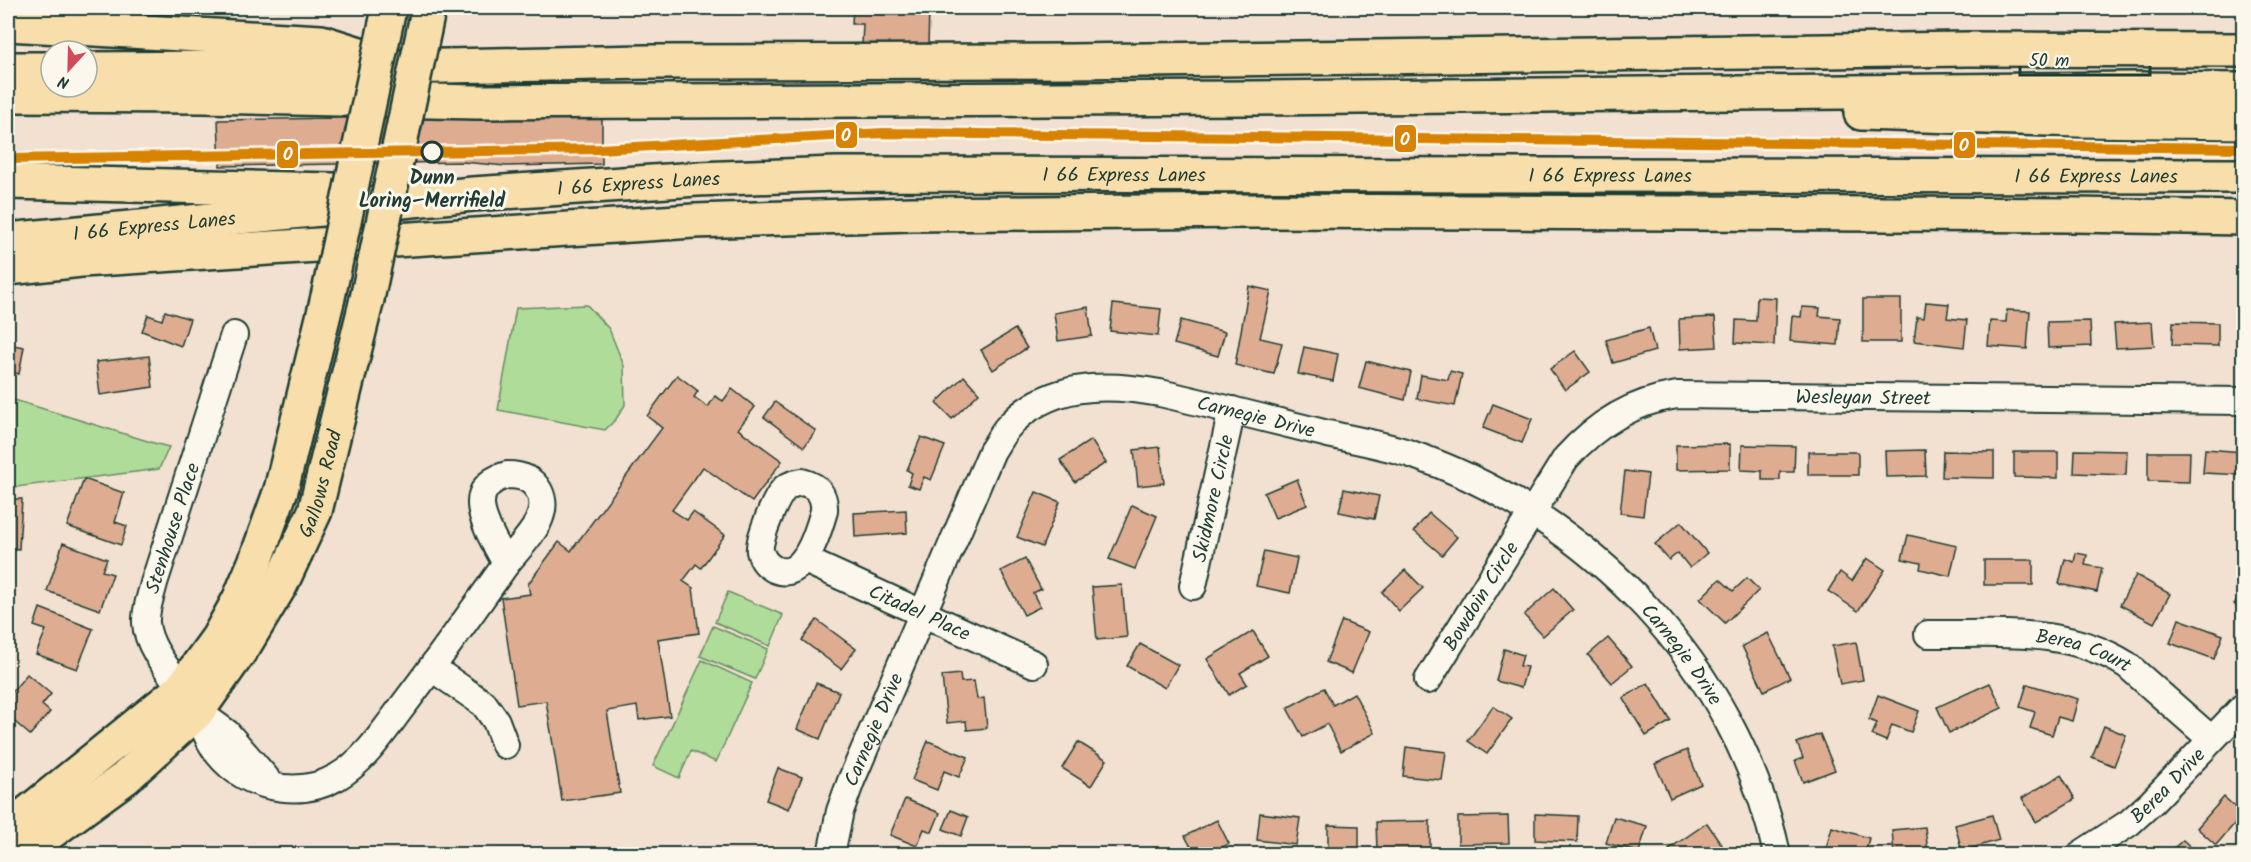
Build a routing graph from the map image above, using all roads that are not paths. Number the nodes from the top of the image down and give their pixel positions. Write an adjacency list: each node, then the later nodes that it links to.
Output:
1 (389, 8): 33 (main road, Gallows Road, bridge)
2 (429, 9): 33 (main road, Gallows Road, bridge)
3 (8, 24): 5 (main road)
4 (2244, 50): 5 (main road)
5 (399, 67): 8 (main road)
6 (8, 69): 7 (main road)
7 (39, 69)
8 (99, 69)
9 (2244, 90): 12 (main road)
10 (8, 95): 11 (main road)
11 (202, 96): 12 (main road); 13 (main road)
12 (1390, 97): 14 (main road)
13 (8, 111)
14 (2244, 122)
15 (2244, 176): 17 (main road, I 66 Express Lanes)
16 (8, 182): 17 (main road)
17 (473, 194): 19 (main road, I 66 Express Lanes)
18 (2244, 218): 20 (main road)
19 (8, 240)
20 (8, 268)
21 (234, 335): 33 (street, Stenhouse Place)
22 (2244, 401): 24 (street, Wesleyan Street)
23 (1232, 410): 24 (street, Carnegie Drive); 27 (street, Skidmore Circle); 28 (street, Carnegie Drive)
24 (1533, 512): 32 (street, Bowdoin Circle); 40 (street, Carnegie Drive)
25 (805, 560): 28 (street, Citadel Place)
26 (506, 564): 31 (street, Stenhouse Place)
27 (1193, 586)
28 (923, 612): 30 (street, Citadel Place); 39 (street, Carnegie Drive)
29 (1928, 634): 35 (street, Berea Court)
30 (1034, 663)
31 (432, 668): 33 (street, Stenhouse Place); 36 (street)
32 (1428, 680)
33 (189, 700): 37 (main road, Gallows Road); 38 (main road, Gallows Road)
34 (2244, 706): 35 (street, Berea Drive)
35 (2211, 739): 41 (street, Berea Drive)
36 (505, 745)
37 (8, 829)
38 (21, 855)
39 (831, 855)
40 (1777, 855)
41 (2081, 855)

